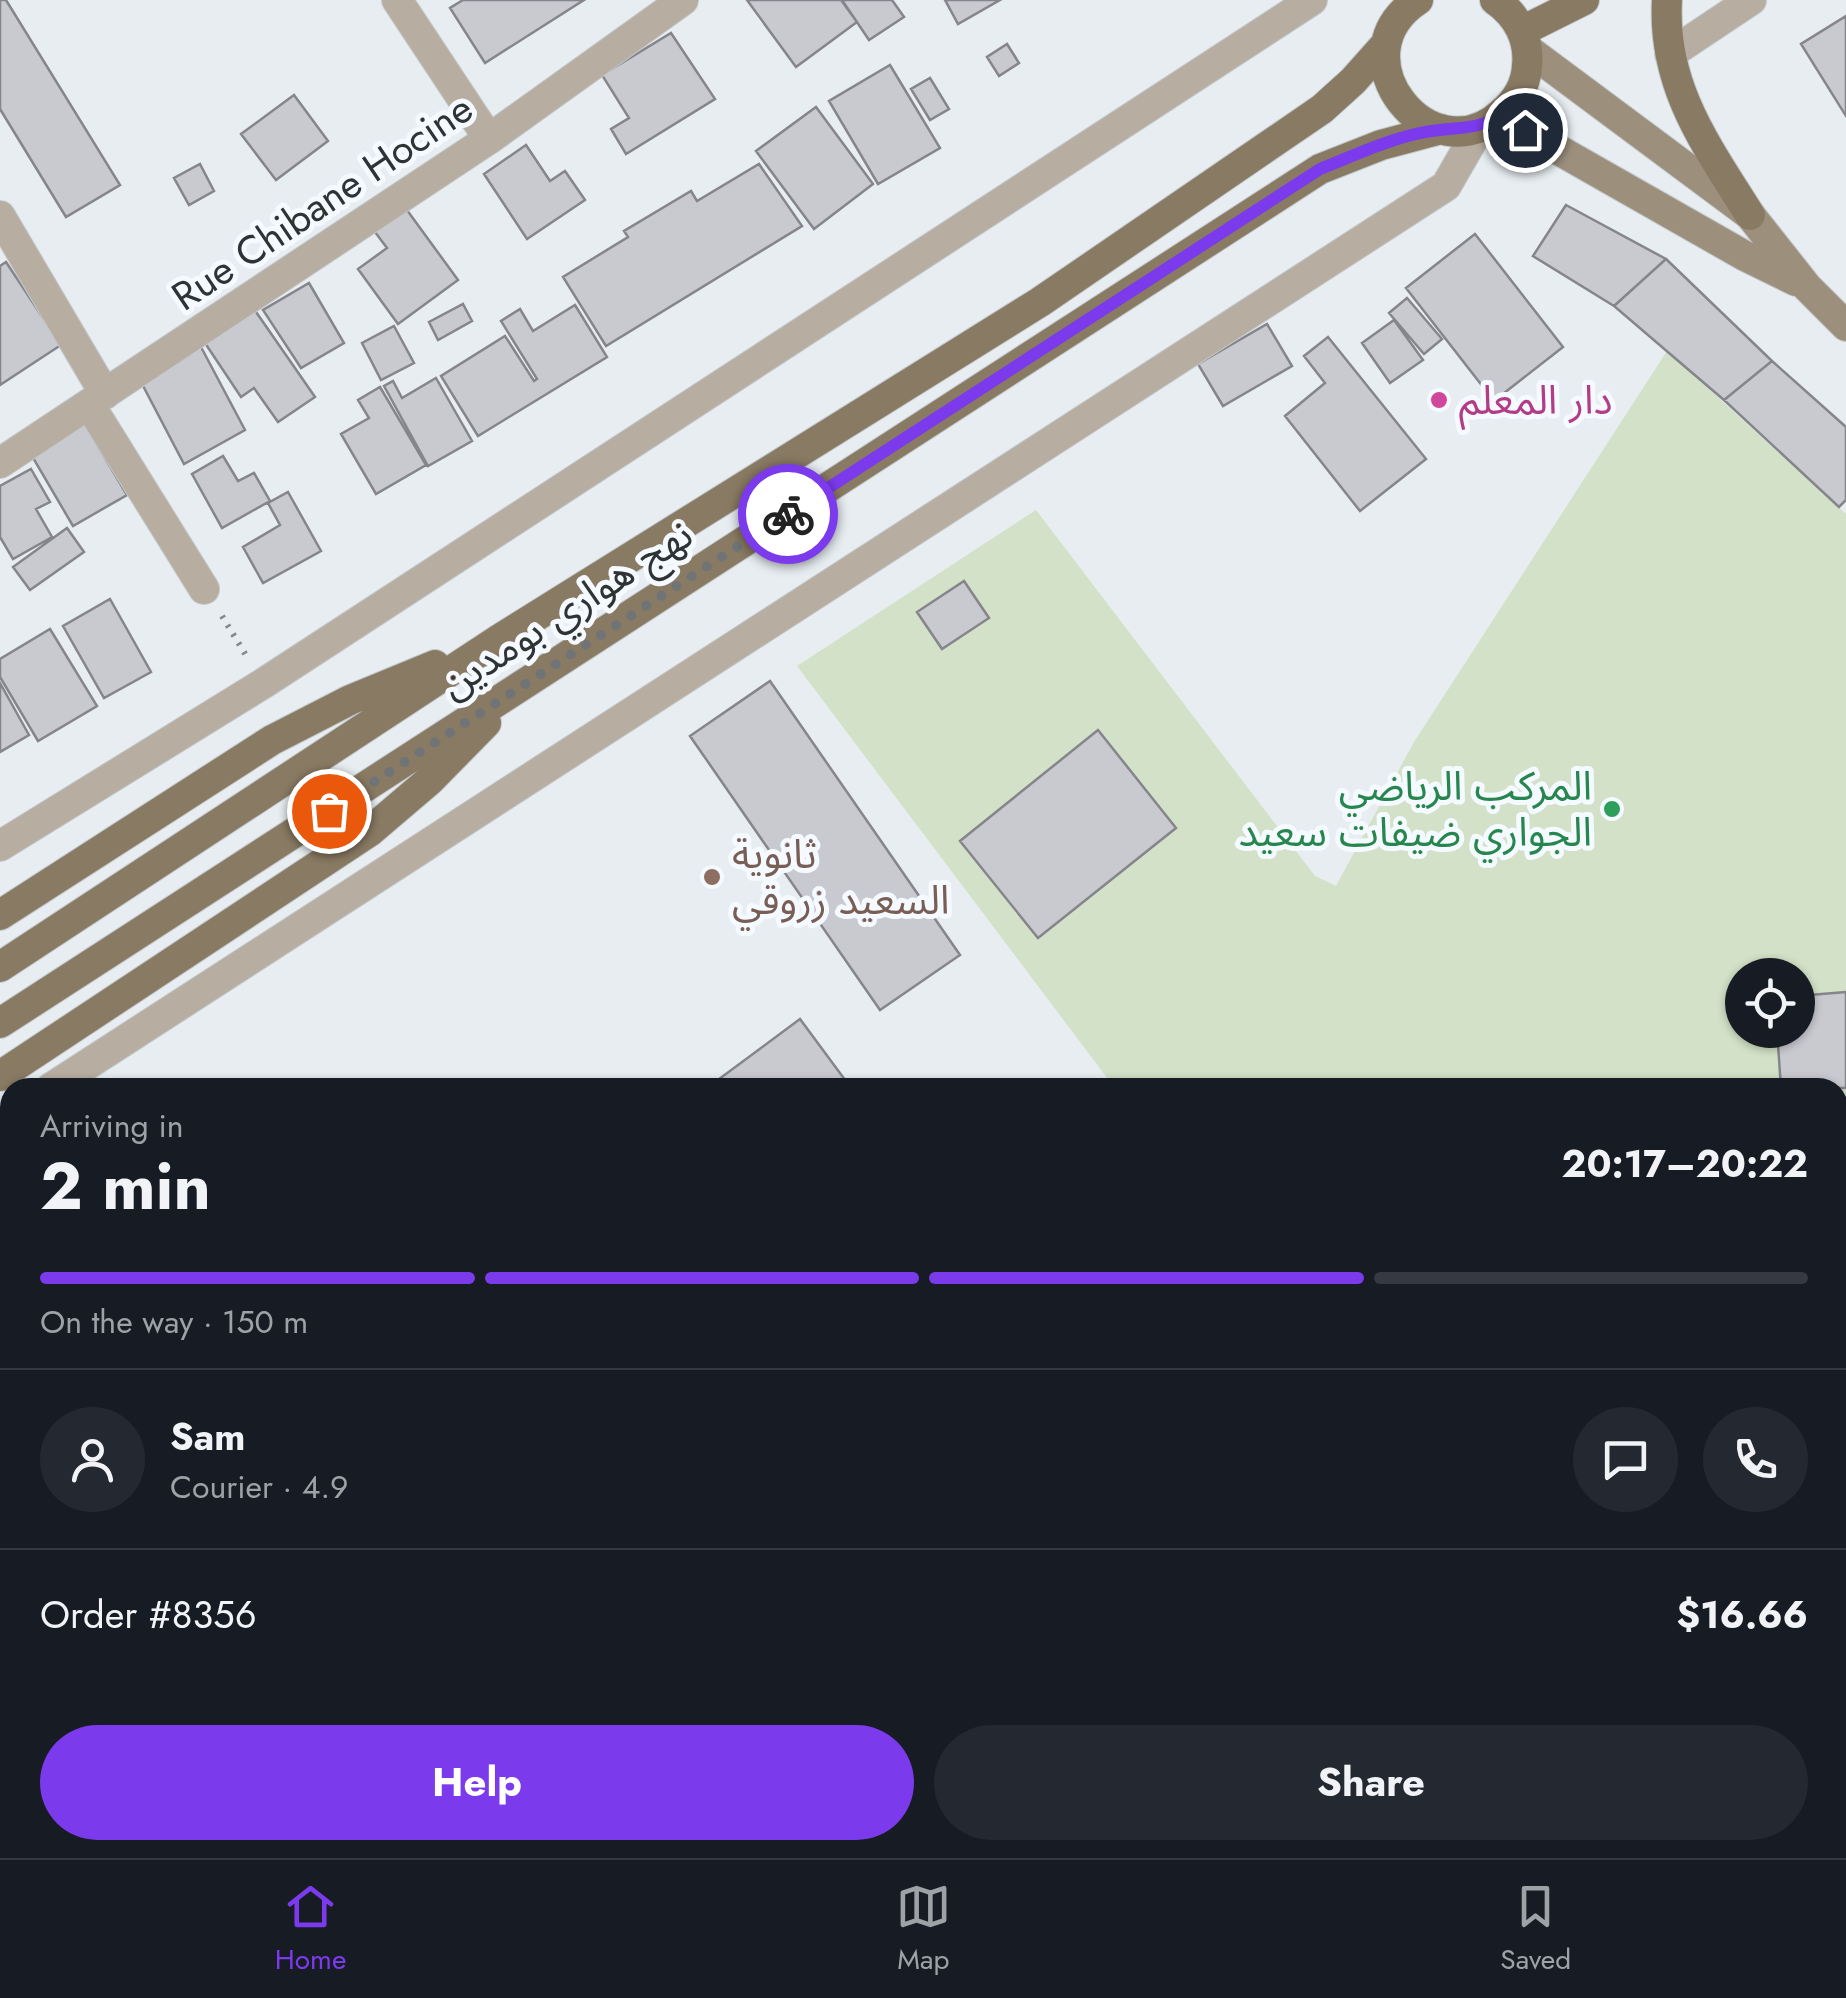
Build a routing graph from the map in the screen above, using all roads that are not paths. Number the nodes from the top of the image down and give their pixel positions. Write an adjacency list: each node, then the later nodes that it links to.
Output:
1 (397, 0): 14 (street)
2 (682, 0): 14 (street, Rue Chibane Hocine)
3 (1312, 0): 24 (street)
4 (1495, 0): 9 (main road)
5 (1584, 0): 9 (main road)
6 (1668, 0): 11 (main road)
7 (1751, 0): 11 (street)
8 (1410, 2): 10 (main road, نهج هواري بومدين)
9 (1525, 40): 12 (main road); 16 (main road)
10 (1386, 44): 13 (main road); 22 (main road, نهج هواري بومدين)
11 (1670, 54): 16 (main road)
12 (1490, 122): 13 (main road, نهج هواري بومدين); 17 (main road); 29 (street)
13 (1441, 129): 23 (main road, نهج هواري بومدين)
14 (490, 139): 19 (street, Rue Chibane Hocine)
15 (0, 216): 19 (street)
16 (1750, 216): 17 (main road)
17 (1808, 287): 18 (main road)
18 (1846, 326)
19 (97, 399): 20 (street, Rue Chibane Hocine); 21 (street)
20 (0, 463)
21 (204, 589)
22 (498, 640): 25 (main road); 26 (main road, نهج هواري بومدين)
23 (526, 683): 27 (main road, نهج هواري بومدين); 28 (main road)
24 (0, 846)
25 (0, 916)
26 (0, 967)
27 (0, 1024)
28 (0, 1076)
29 (66, 1078)

